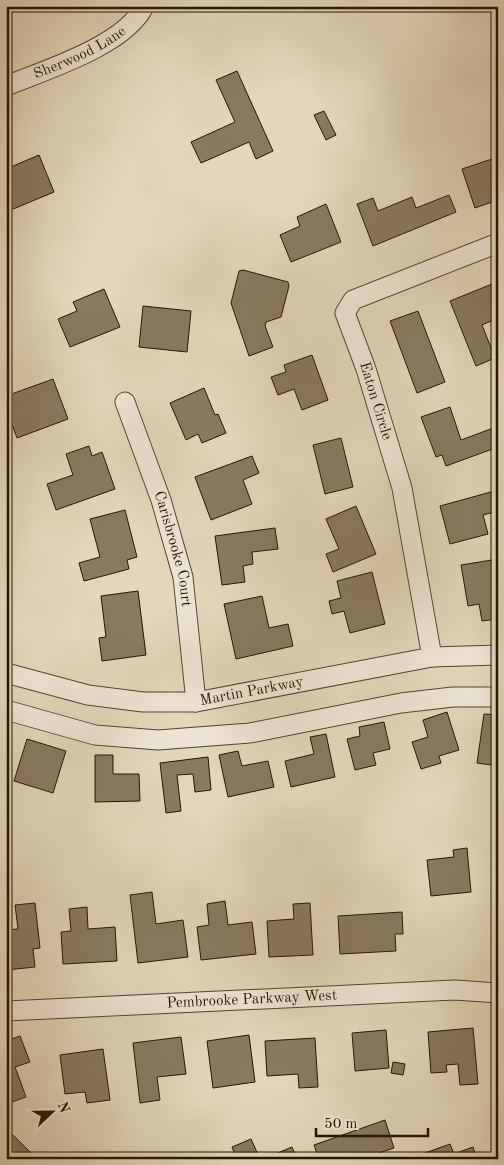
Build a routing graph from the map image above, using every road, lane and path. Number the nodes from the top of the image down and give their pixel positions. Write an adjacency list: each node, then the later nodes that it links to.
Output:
1 (144, 6): 2 (street, Sherwood Lane)
2 (6, 86)
3 (498, 243): 6 (street, Eaton Circle)
4 (125, 402): 9 (street, Carisbrooke Court)
5 (498, 655): 6 (street, Martin Parkway)
6 (432, 657): 9 (street, Martin Parkway)
7 (6, 673): 9 (street, Martin Parkway)
8 (498, 696): 10 (street)
9 (196, 702)
10 (6, 710)
11 (498, 993): 12 (street, Pembrooke Parkway West)
12 (6, 1011)

